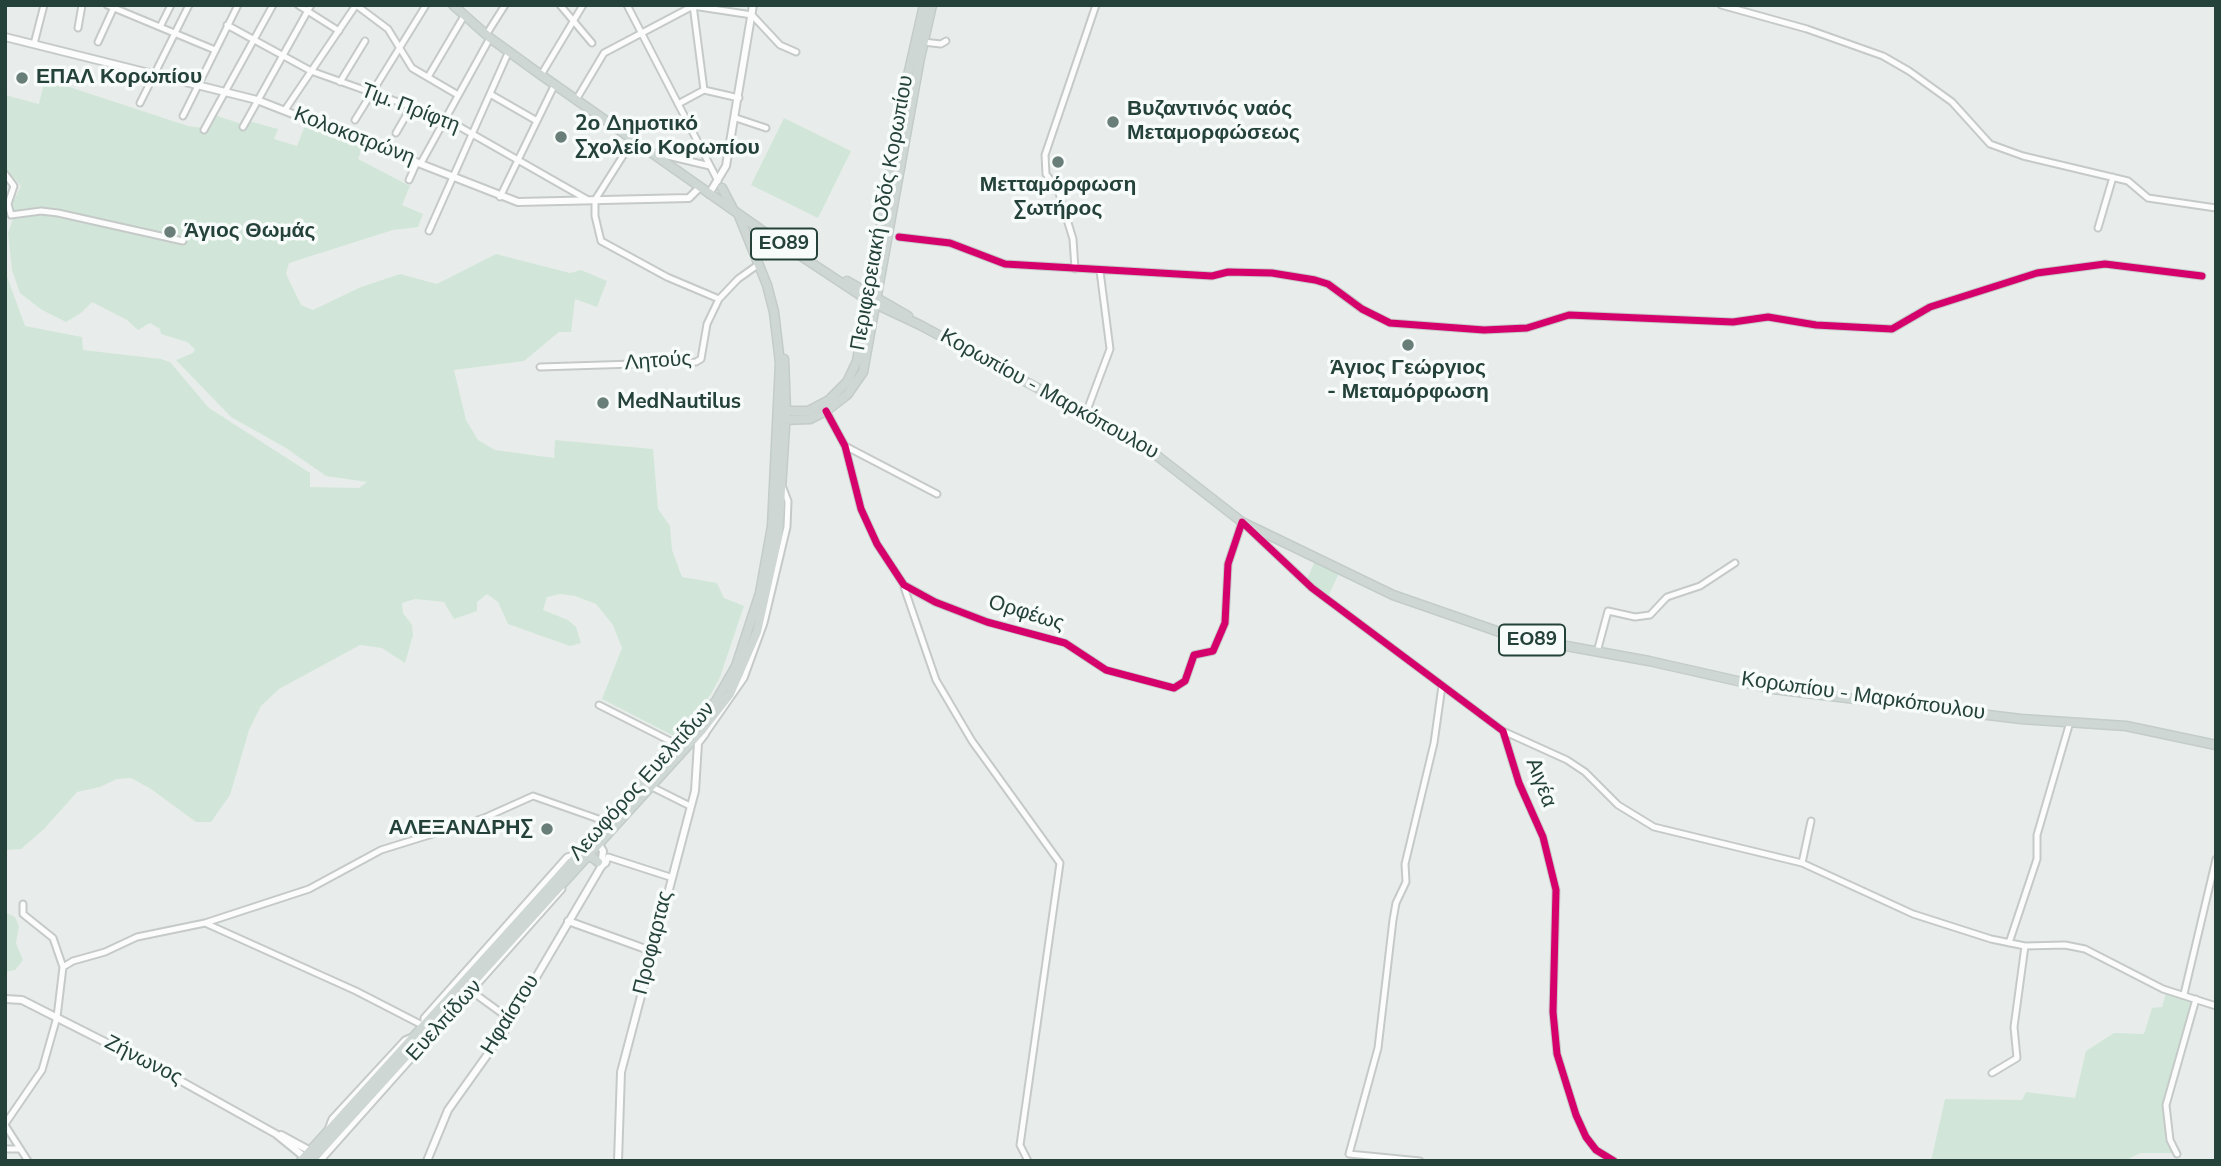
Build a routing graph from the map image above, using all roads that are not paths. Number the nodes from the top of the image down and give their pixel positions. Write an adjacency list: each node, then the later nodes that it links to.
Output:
1 (44, 5): 41 (street)
2 (82, 5): 29 (street)
3 (107, 5): 21 (street)
4 (171, 5): 28 (street)
5 (189, 5): 32 (street)
6 (238, 5): 27 (street)
7 (273, 5): 35 (street)
8 (298, 5): 23 (street)
9 (356, 5): 30 (street); 42 (street)
10 (426, 5): 42 (street)
11 (453, 5): 25 (main road, ΕΟ89)
12 (505, 5): 33 (street)
13 (560, 5): 26 (street)
14 (583, 5): 26 (street)
15 (627, 5): 31 (street)
16 (753, 5): 24 (street)
17 (924, 5): 101 (main road, Περιφερειακή Οδός Κορωπίου)
18 (932, 5): 39 (main road, Περιφερειακή Οδός Κορωπίου)
19 (1096, 5): 97 (street)
20 (1721, 5): 83 (street)
21 (115, 6): 28 (street); 38 (street)
22 (693, 6): 24 (street); 31 (street); 54 (street)
23 (310, 8): 30 (street); 46 (street)
24 (752, 15): 45 (street); 59 (street)
25 (464, 16): 33 (main road, ΕΟ89); 50 (street)
26 (574, 21): 40 (street); 49 (street)
27 (227, 25): 35 (street, Τιμ. Πρίφτη); 43 (street)
28 (160, 27): 32 (street)
29 (78, 28)
30 (339, 31): 47 (street)
31 (641, 32): 61 (street); 63 (street)
32 (175, 33): 43 (street); 48 (street)
33 (488, 36): 44 (main road, ΕΟ89); 58 (street)
34 (5, 37): 41 (street, Κολοκοτρώνη)
35 (254, 40): 46 (street, Τιμ. Πρίφτη); 55 (street)
36 (365, 41): 51 (street)
37 (946, 41): 39 (street)
38 (98, 42)
39 (923, 42): 101 (main road, Περιφερειακή Οδός Κορωπίου)
40 (592, 43)
41 (34, 44): 48 (street, Κολοκοτρώνη)
42 (400, 48): 50 (street); 56 (street)
43 (215, 50): 52 (street)
44 (509, 51): 49 (main road, ΕΟ89); 57 (street)
45 (796, 52)
46 (283, 56): 47 (street, Τιμ. Πρίφτη); 60 (street)
47 (311, 71): 51 (street, Τιμ. Πρίφτη); 65 (street)
48 (154, 74): 52 (street, Κολοκοτρώνη); 62 (street)
49 (541, 75): 53 (main road, ΕΟ89)
50 (428, 77): 58 (street)
51 (340, 82): 56 (street, Τιμ. Πρίφτη)
52 (198, 85): 55 (street, Κολοκοτρώνη); 66 (street)
53 (555, 85): 61 (main road, ΕΟ89); 70 (street)
54 (704, 90): 59 (street); 63 (street)
55 (225, 91): 60 (street, Κολοκοτρώνη); 73 (street)
56 (372, 93): 64 (street, Τιμ. Πρίφτη); 69 (street)
57 (490, 94): 70 (street); 75 (street)
58 (458, 95): 68 (street)
59 (739, 98): 67 (street)
60 (257, 100): 65 (street, Κολοκοτρώνη); 71 (street)
61 (576, 100): 76 (main road, ΕΟ89)
62 (139, 103)
63 (678, 104): 80 (street)
64 (411, 107): 68 (street, Τιμ. Πρίφτη); 74 (street)
65 (285, 110): 79 (street, Κολοκοτρώνη)
66 (183, 116)
67 (736, 118): 72 (street); 85 (street)
68 (446, 119): 75 (street, Τιμ. Πρίφτη); 79 (street)
69 (355, 120)
70 (537, 121): 78 (street)
71 (243, 127)
72 (766, 128)
73 (204, 130)
74 (396, 133)
75 (471, 133): 78 (street, Τιμ. Πρίφτη); 82 (street)
76 (633, 140): 77 (main road, ΕΟ89); 89 (street)
77 (648, 151): 80 (street); 86 (main road, ΕΟ89)
78 (517, 159): 88 (street); 89 (street, Τιμ. Πρίφτη)
79 (419, 163): 82 (street, Κολοκοτρώνη); 84 (street)
80 (710, 166): 85 (street)
81 (5, 174): 95 (street)
82 (452, 176): 88 (street, Κολοκοτρώνη); 93 (street)
83 (2113, 177): 90 (street); 92 (street)
84 (409, 180)
85 (720, 185): 87 (street); 91 (main road, Λεωφόρος Ευελπίδων)
86 (700, 187): 87 (main road, ΕΟ89); 89 (street, Κολοκοτρώνη)
87 (712, 196): 91 (main road, ΕΟ89)
88 (500, 197): 89 (street, Κολοκοτρώνη)
89 (591, 200): 100 (street)
90 (2216, 208)
91 (736, 213): 96 (main road, Λεωφόρος Ευελπίδων); 101 (main road, Κορωπίου - Μαρκόπουλου / ΕΟ89)
92 (2098, 228)
93 (429, 231)
94 (899, 237): 97 (street)
95 (183, 241)
96 (759, 264): 100 (street, Λητούς); 102 (main road, Λεωφόρος Ευελπίδων)
97 (1075, 269): 98 (street)
98 (1100, 271): 99 (street); 107 (street)
99 (2202, 276)
100 (719, 299): 103 (street, Λητούς)
101 (873, 299): 105 (main road, Περιφερειακή Οδός Κορωπίου); 106 (main road, Περιφερειακή Οδός Κορωπίου); 107 (main road, Κορωπίου - Μαρκόπουλου / ΕΟ89)
102 (774, 312): 104 (main road, Λεωφόρος Ευελπίδων); 108 (main road, Λεωφόρος Ευελπίδων)
103 (540, 367)
104 (786, 390): 105 (main road); 108 (main road, Λεωφόρος Ευελπίδων)
105 (808, 411): 108 (main road)
106 (826, 411): 109 (main road, Περιφερειακή Οδός Κορωπίου); 111 (street, Ορφέως)
107 (1086, 413): 113 (main road, Κορωπίου - Μαρκόπουλου / ΕΟ89)
108 (781, 415): 109 (main road, Περιφερειακή Οδός Κορωπίου); 110 (main road, Λεωφόρος Ευελπίδων); 123 (main road, Λεωφόρος Ευελπίδων)
109 (800, 420): 110 (main road)
110 (785, 433): 120 (main road, Λεωφόρος Ευελπίδων)
111 (845, 446): 112 (street); 115 (street, Ορφέως)
112 (937, 494)
113 (1242, 522): 115 (street, Ορφέως); 116 (main road, Κορωπίου - Μαρκόπουλου / ΕΟ89); 117 (street, Αιγέα)
114 (1735, 563): 116 (street)
115 (904, 585): 161 (street)
116 (1597, 652): 119 (main road, Κορωπίου - Μαρκόπουλου / ΕΟ89)
117 (1442, 686): 121 (street, Αιγέα); 162 (street)
118 (599, 705): 123 (street)
119 (2070, 722): 125 (main road, Κορωπίου - Μαρκόπουλου / ΕΟ89); 139 (street)
120 (704, 732): 126 (main road, Λεωφόρος Ευελπίδων); 127 (street, Προφαρτας)
121 (1503, 732): 122 (street, Αιγέα); 124 (street, Αιγέα)
122 (1516, 739): 124 (street); 133 (street, Αιγέα)
123 (678, 745): 129 (main road, Λεωφόρος Ευελπίδων)
124 (1508, 745): 163 (street, Αιγέα)
125 (2216, 745)
126 (650, 786): 127 (street); 130 (main road, Λεωφόρος Ευελπίδων)
127 (690, 806): 135 (street, Προφαρτας)
128 (1811, 821): 133 (street)
129 (607, 822): 130 (main road, Λεωφόρος Ευελπίδων); 138 (street)
130 (595, 842): 131 (main road, Λεωφόρος Ευελπίδων); 134 (street)
131 (582, 856): 134 (main road); 150 (main road, Λεωφόρος Ευελπίδων); 152 (main road, Λεωφόρος Ευελπίδων)
132 (2216, 859): 143 (street)
133 (1802, 863): 139 (street, Αιγέα)
134 (599, 866): 135 (street); 137 (street, Ηφαίστου)
135 (670, 877): 141 (street, Προφαρτας)
136 (23, 904): 142 (street)
137 (568, 921): 141 (street); 149 (street, Ηφαίστου)
138 (205, 923): 142 (street); 150 (street)
139 (2009, 943): 140 (street, Αιγέα)
140 (2025, 946): 143 (street, Αιγέα); 151 (street)
141 (654, 952): 160 (street, Προφαρτας)
142 (64, 967): 148 (street)
143 (2184, 994): 146 (street, Αιγέα)
144 (478, 996): 149 (street)
145 (5, 999): 148 (street, Ζήνωνος)
146 (2196, 999): 147 (street, Αιγέα); 156 (street)
147 (2216, 1006)
148 (57, 1017): 153 (street); 157 (street, Ζήνωνος)
149 (511, 1020): 159 (street, Ηφαίστου)
150 (424, 1026): 152 (main road, Λεωφόρος Ευελπίδων)
151 (1992, 1073)
152 (379, 1081): 157 (main road, Λεωφόρος Ευελπίδων); 157 (main road, Λεωφόρος Ευελπίδων)
153 (5, 1124): 155 (street)
154 (5, 1149): 155 (street)
155 (20, 1149): 158 (street)
156 (2177, 1154)
157 (311, 1158)
158 (28, 1161)
159 (428, 1161)
160 (618, 1161)
161 (1028, 1161)
162 (1420, 1161)
163 (1614, 1161)

